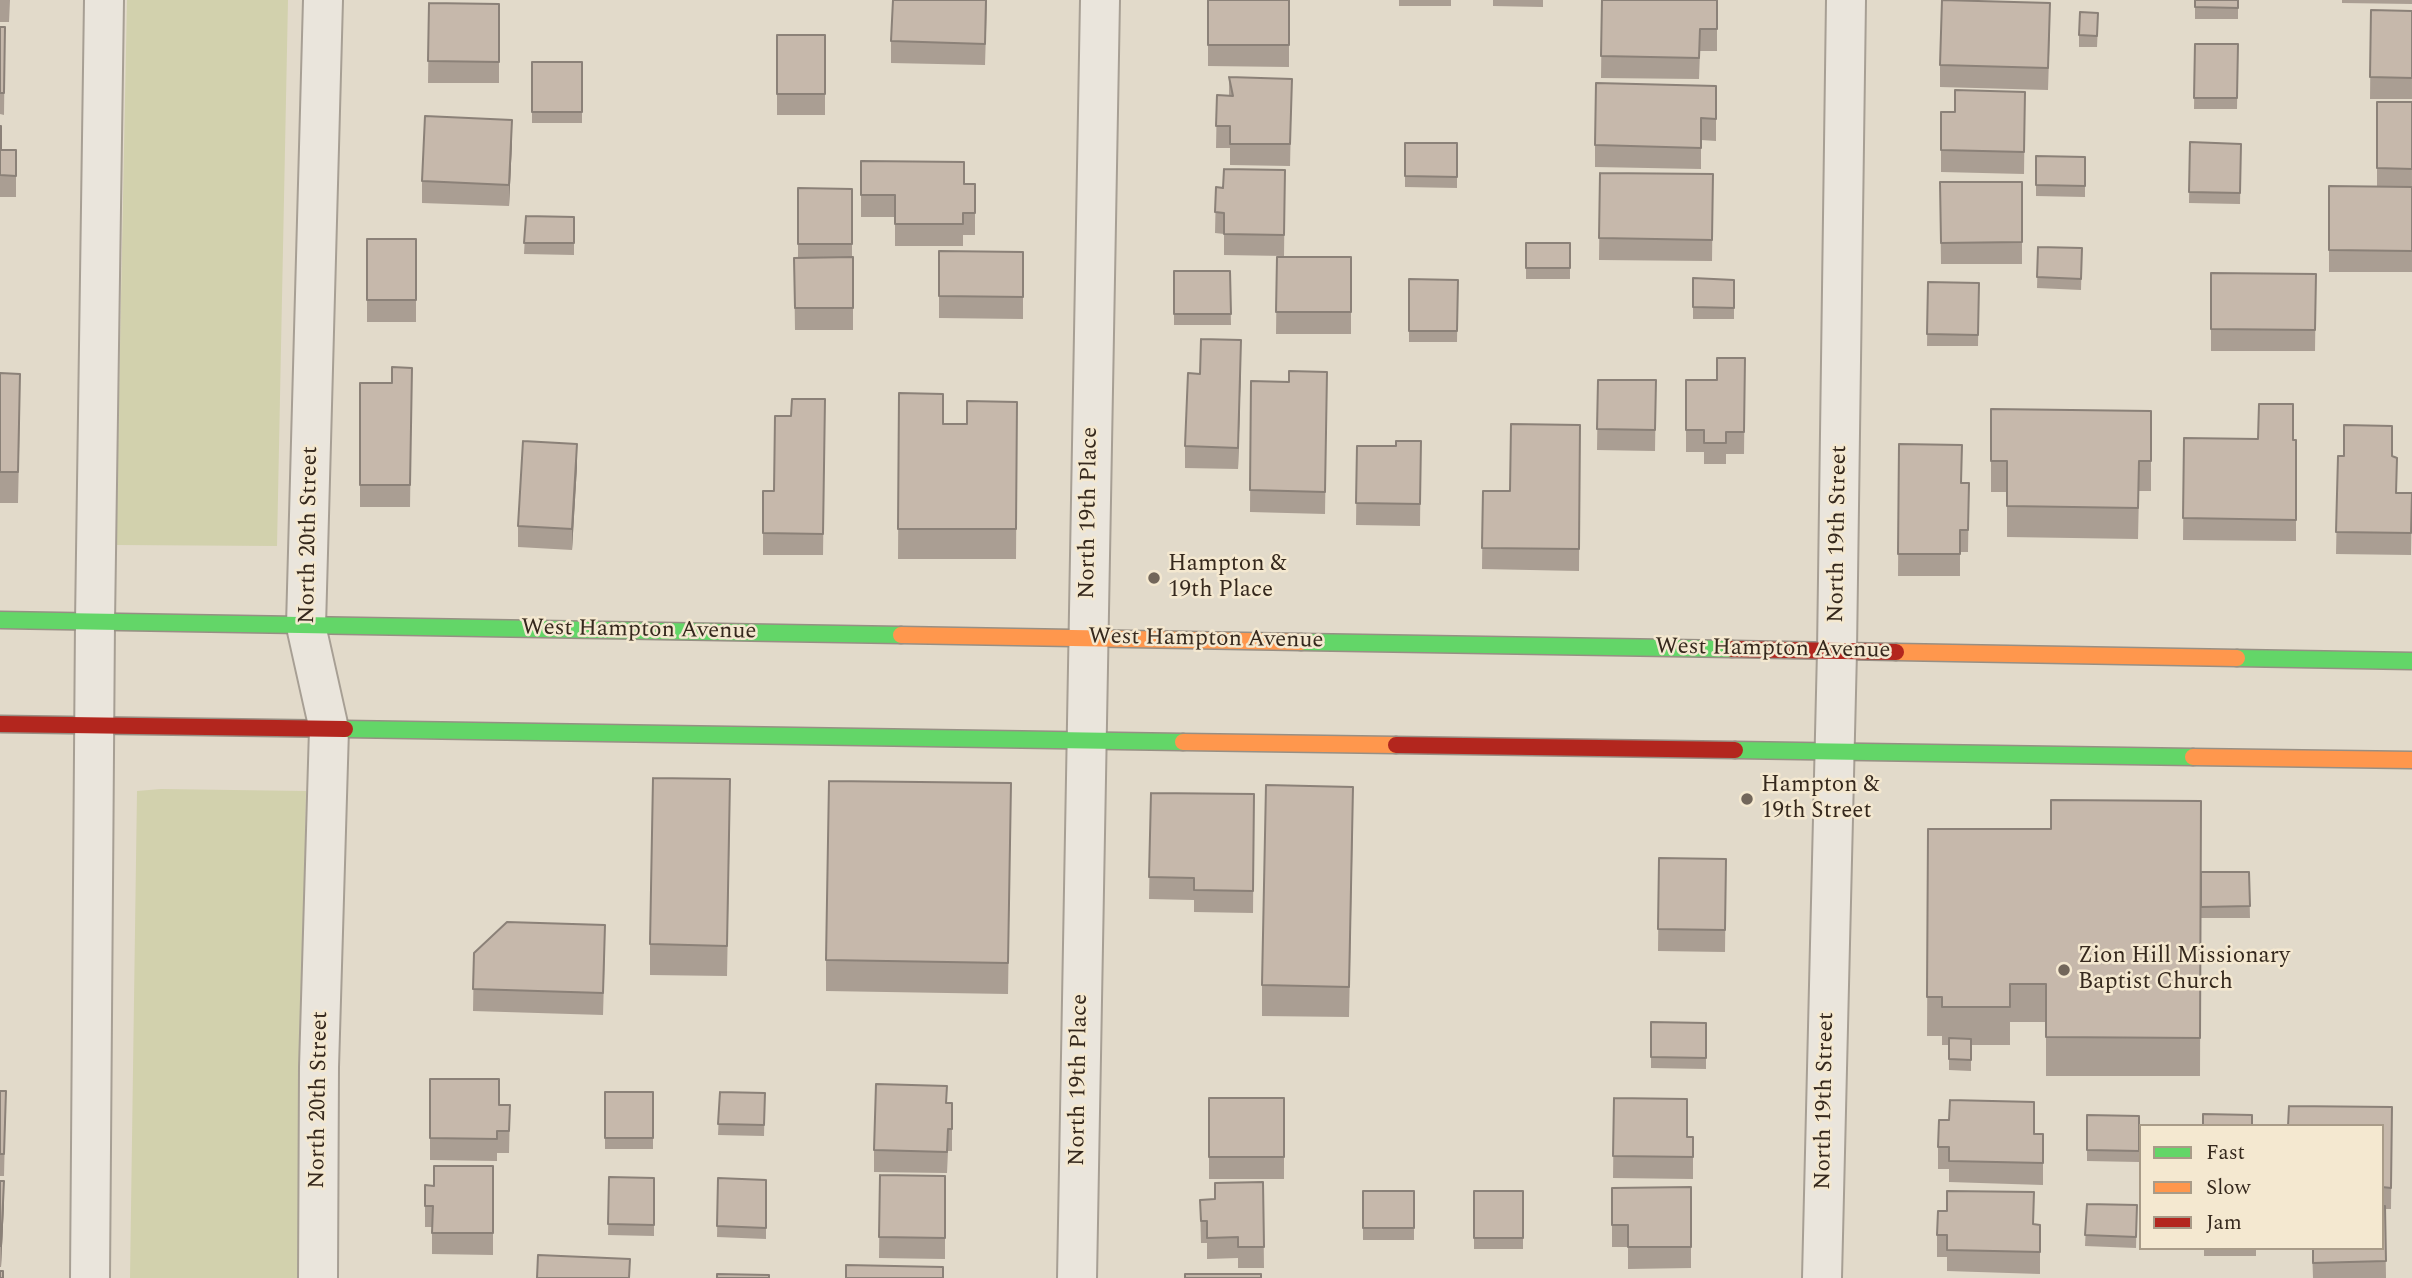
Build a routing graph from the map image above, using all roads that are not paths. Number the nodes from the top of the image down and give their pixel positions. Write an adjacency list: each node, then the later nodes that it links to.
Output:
1 (104, 0): 6 (street)
2 (323, 0): 7 (street, North 20th Street)
3 (1100, 0): 8 (street, North 19th Place)
4 (1846, 0): 9 (street, North 19th Street)
5 (0, 620): 6 (main road, West Hampton Avenue)
6 (94, 622): 7 (main road, West Hampton Avenue); 12 (street)
7 (306, 626): 8 (main road, West Hampton Avenue); 13 (street, North 20th Street)
8 (1088, 638): 9 (main road, West Hampton Avenue); 14 (street, North 19th Place)
9 (1837, 651): 10 (main road, West Hampton Avenue); 15 (street, North 19th Street)
10 (2412, 661)
11 (0, 724): 12 (main road)
12 (94, 726): 13 (main road); 17 (street)
13 (329, 729): 14 (main road); 18 (street, North 20th Street)
14 (1086, 741): 15 (main road); 19 (street, North 19th Place)
15 (1834, 752): 16 (main road); 20 (street, North 19th Street)
16 (2412, 760)
17 (90, 1278)
18 (318, 1278)
19 (1077, 1278)
20 (1822, 1278)

